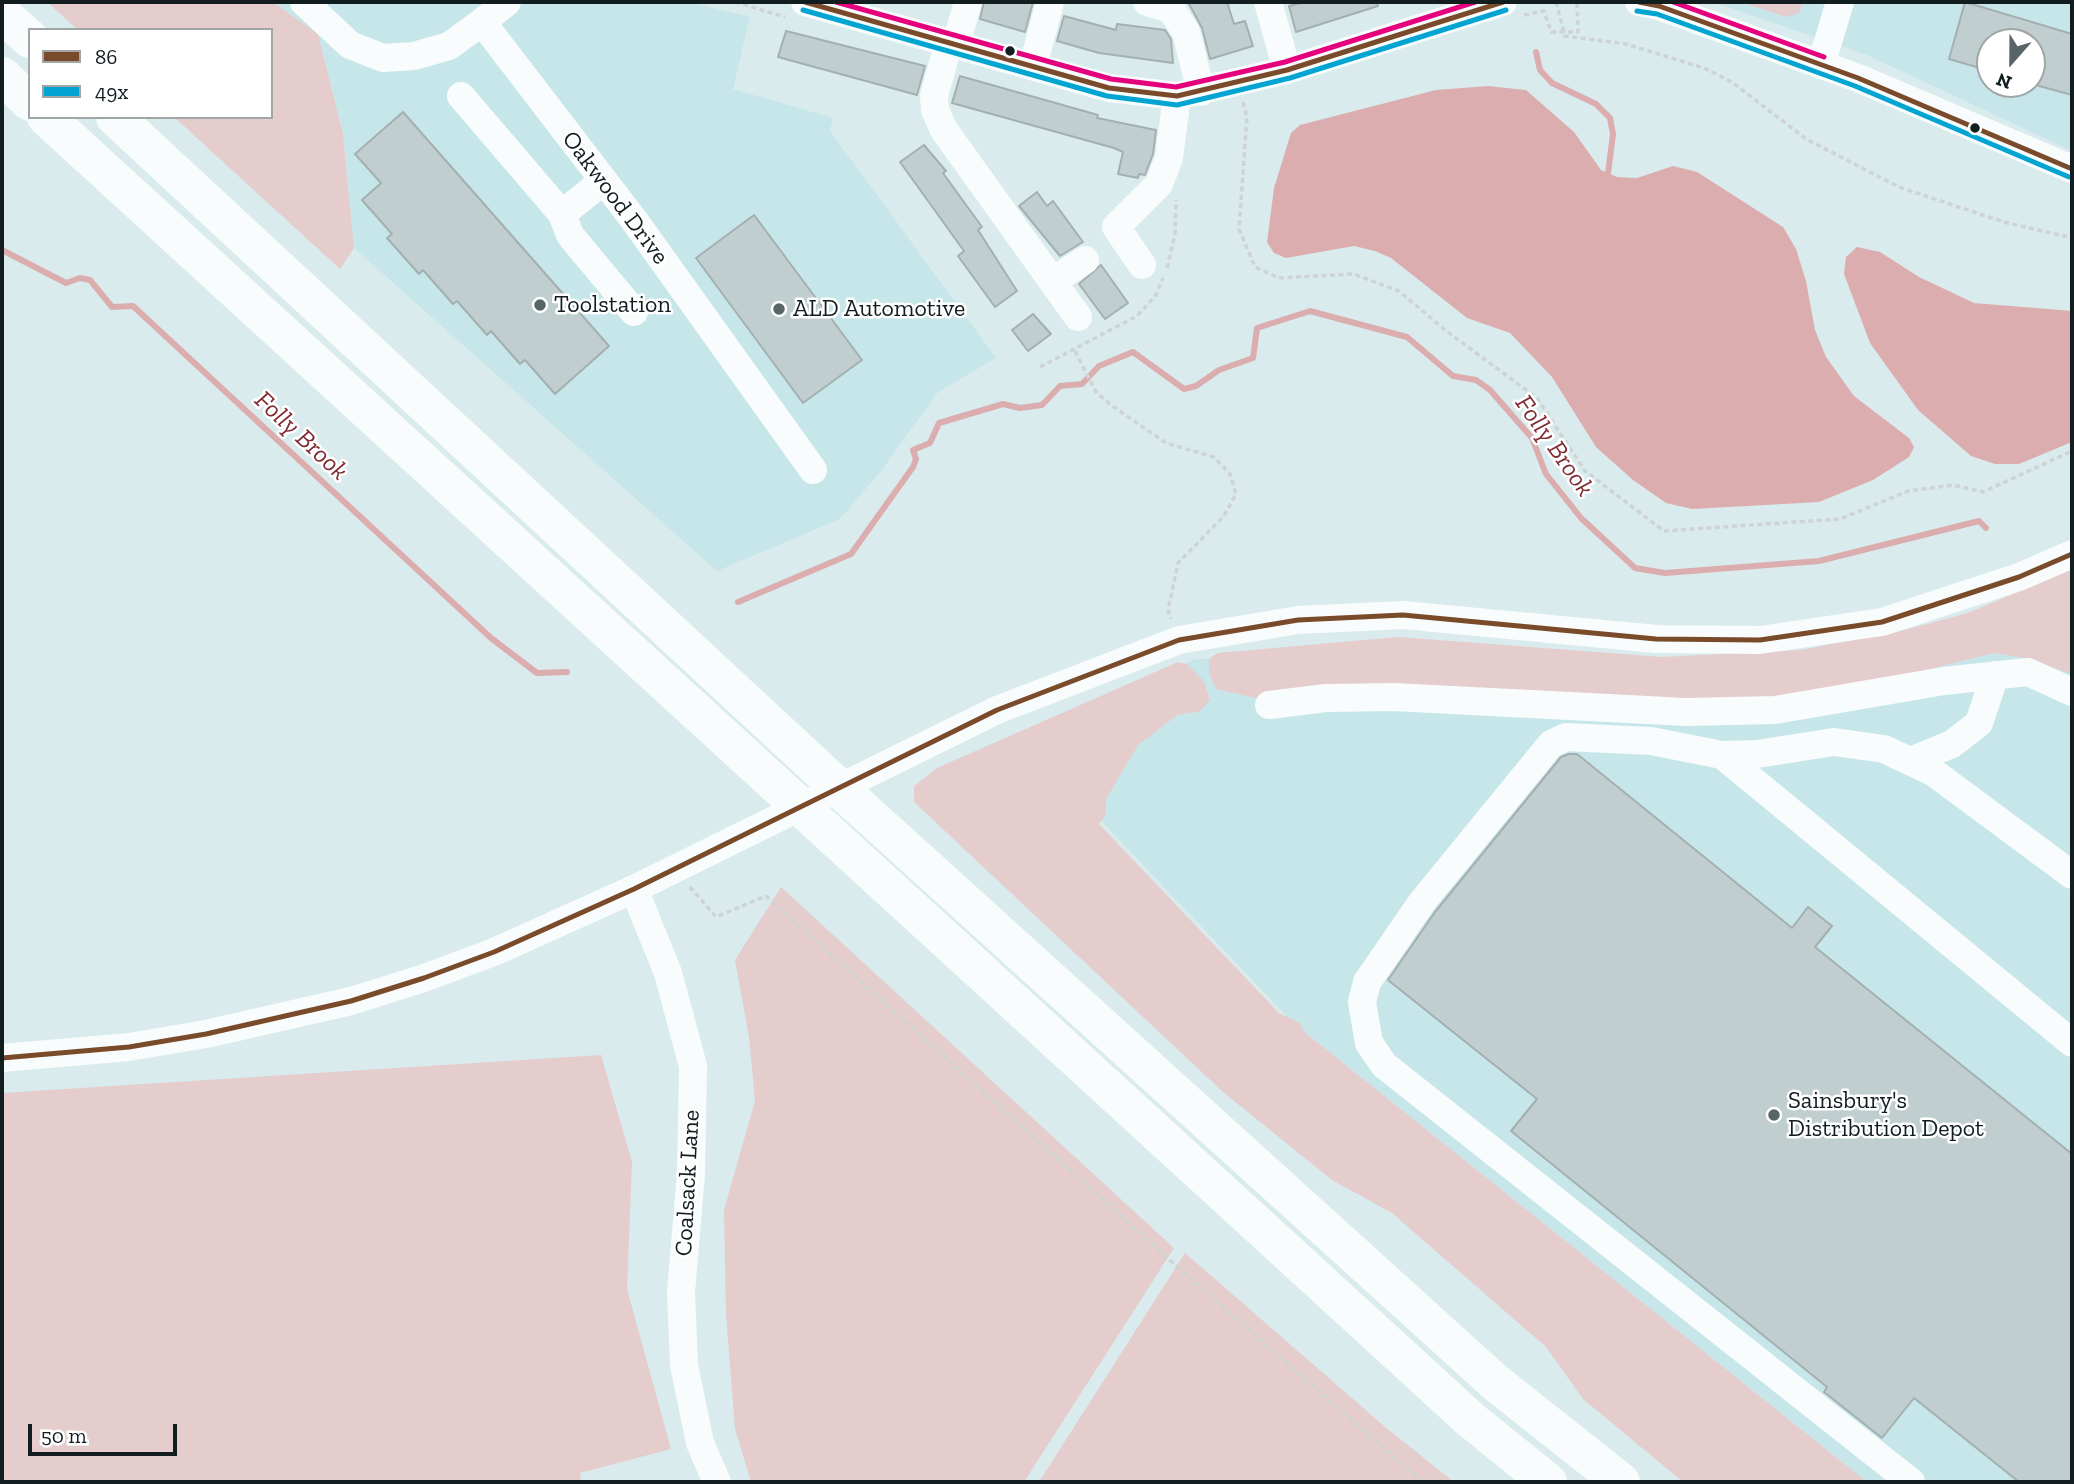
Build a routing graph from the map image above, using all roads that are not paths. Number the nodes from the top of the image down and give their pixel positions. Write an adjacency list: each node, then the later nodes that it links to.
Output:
1 (304, 2): 13 (street)
2 (507, 2): 13 (street)
3 (804, 2): 11 (street)
4 (968, 2): 15 (street)
5 (1050, 2): 17 (street)
6 (1147, 2): 20 (street)
7 (1268, 2): 18 (street)
8 (1503, 2): 18 (street)
9 (1639, 2): 16 (street)
10 (1840, 2): 16 (street)
11 (854, 8): 15 (street)
12 (2, 14): 14 (highway)
13 (482, 22): 26 (street, Oakwood Drive)
14 (28, 37)
15 (952, 43): 17 (street); 30 (street)
16 (1821, 65): 25 (street)
17 (1033, 66): 20 (street)
18 (1287, 70): 20 (street)
19 (2, 76): 22 (highway)
20 (1189, 94): 29 (street)
21 (461, 96): 27 (street)
22 (28, 100)
23 (48, 119): 45 (highway)
24 (117, 119): 46 (highway)
25 (2072, 169)
26 (603, 181): 27 (street); 33 (street, Oakwood Drive)
27 (562, 214): 31 (street)
28 (1086, 260): 30 (street)
29 (1142, 265)
30 (1053, 281): 32 (street)
31 (634, 312)
32 (1078, 317)
33 (813, 470)
34 (2072, 554): 41 (street)
35 (1995, 675): 36 (street); 37 (street); 39 (street)
36 (2072, 692)
37 (1269, 705)
38 (1722, 755): 39 (street); 42 (street); 47 (street)
39 (1913, 760): 40 (street)
40 (2072, 875)
41 (634, 889): 43 (street); 44 (street, Coalsack Lane)
42 (2072, 1043)
43 (2, 1058)
44 (718, 1482)
45 (1548, 1482)
46 (1621, 1482)
47 (1911, 1482)

